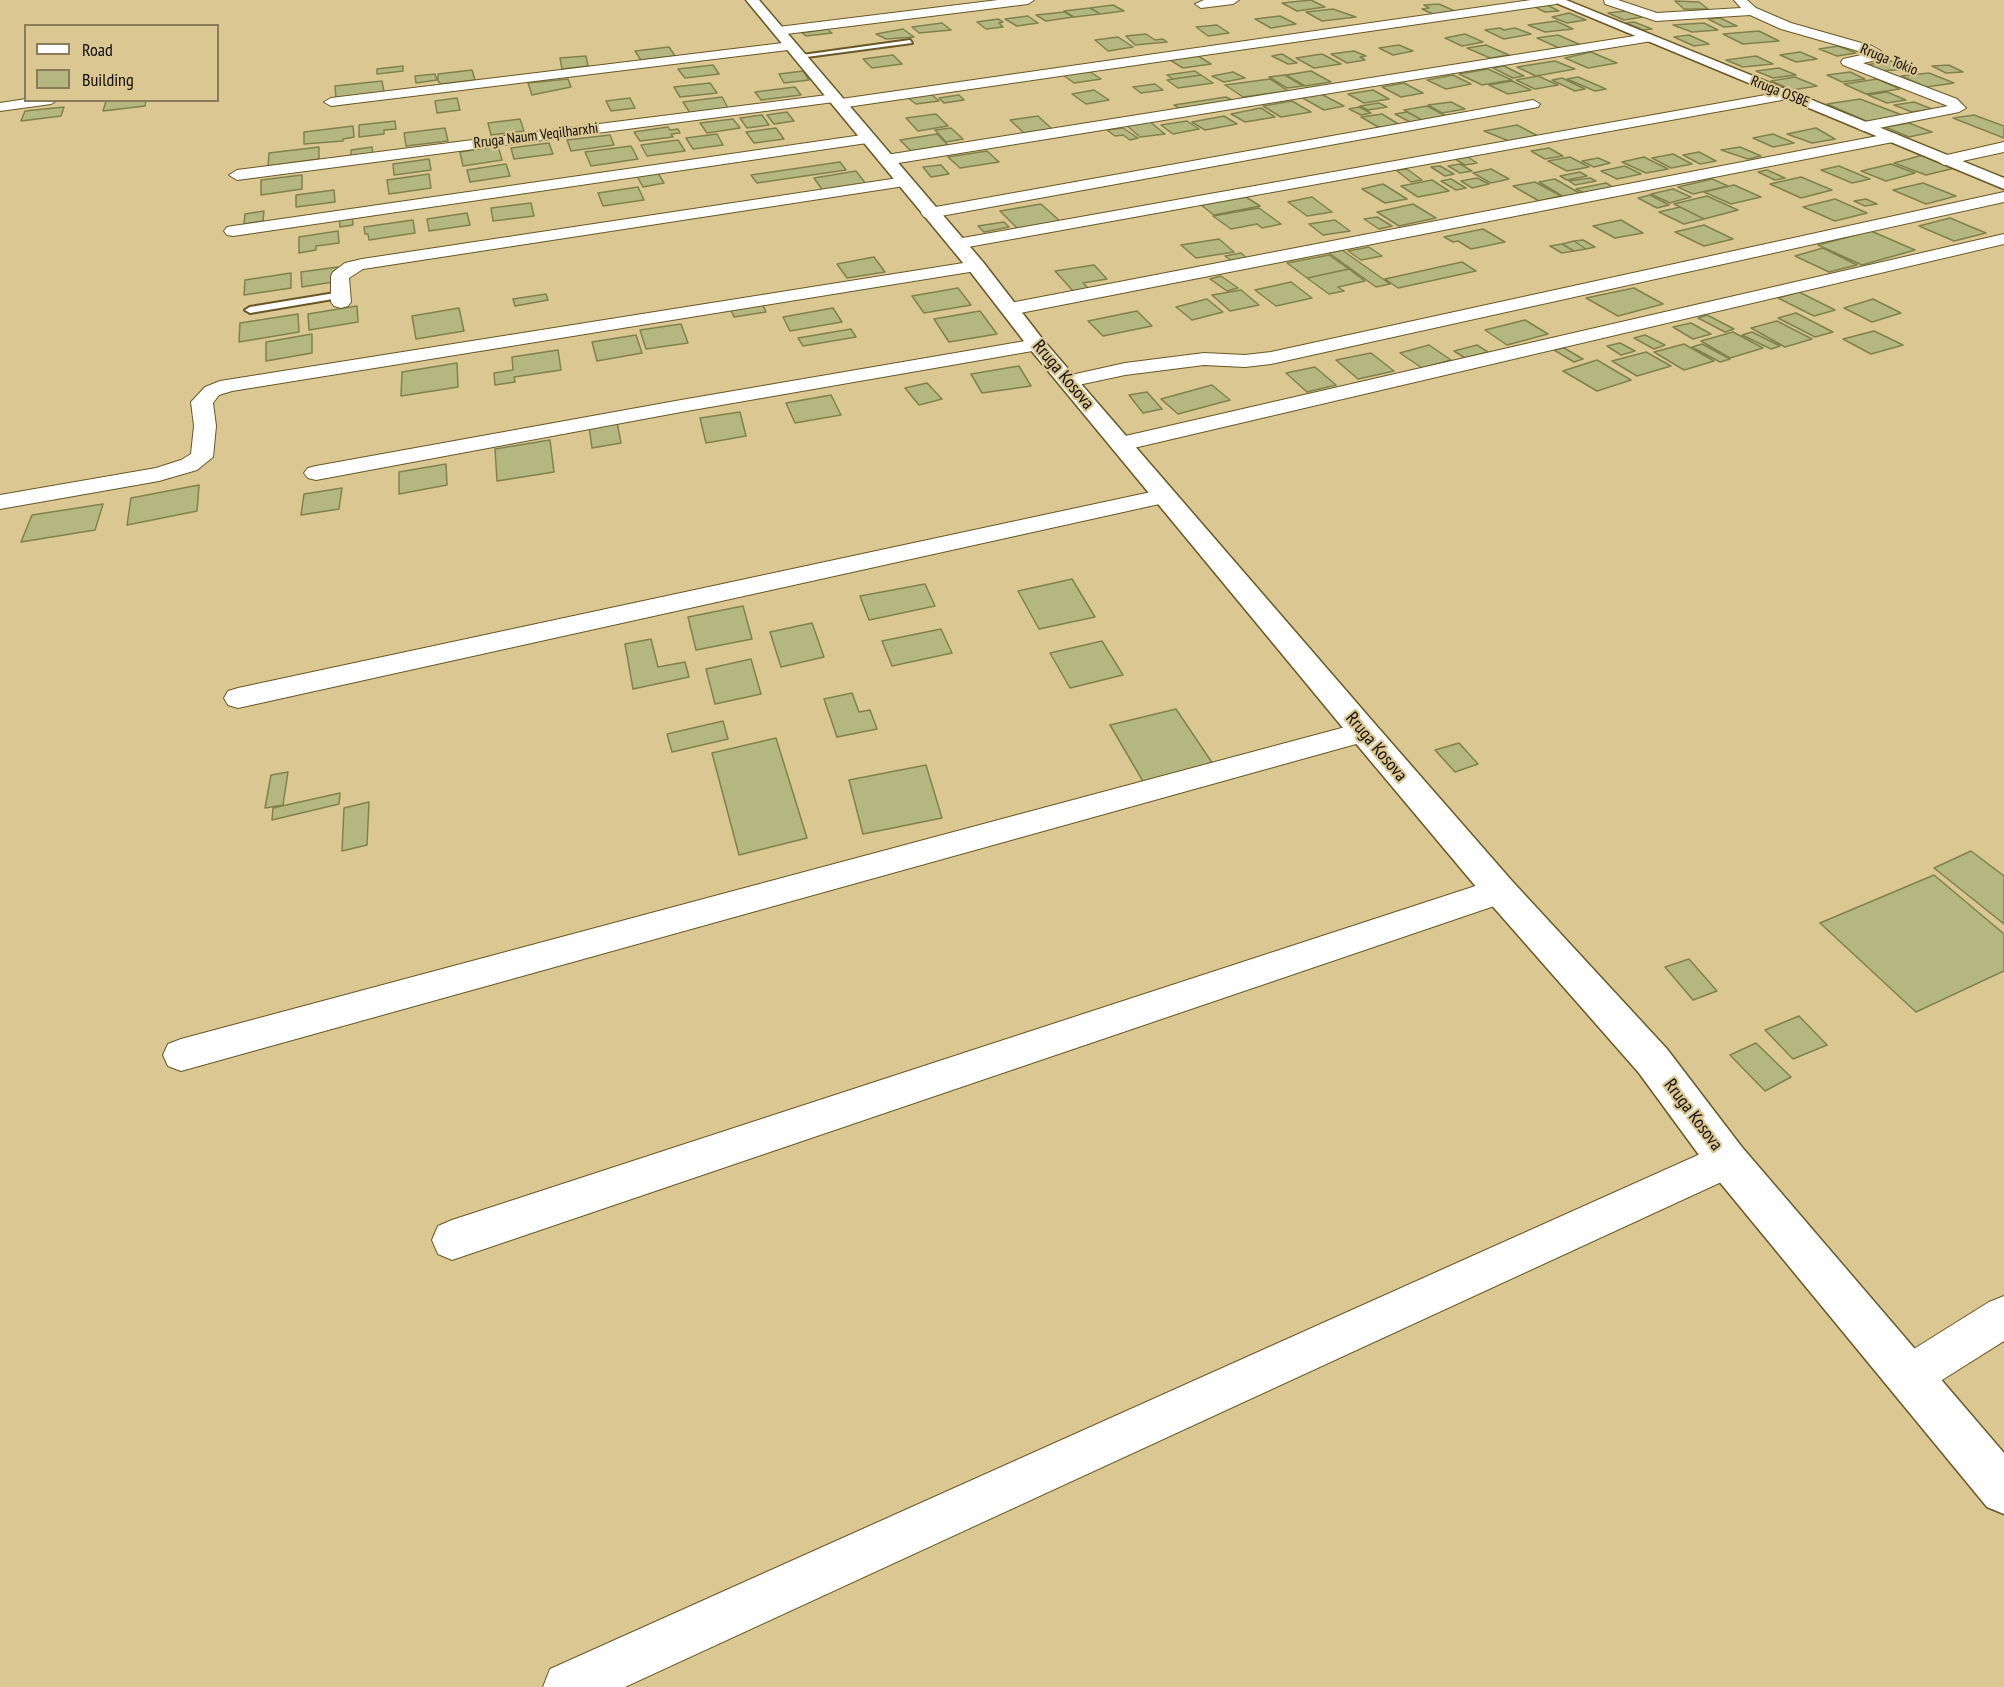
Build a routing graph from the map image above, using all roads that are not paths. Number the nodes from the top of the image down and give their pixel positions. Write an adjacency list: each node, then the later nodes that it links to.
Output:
1 (752, 0): 11 (street, Rruga Kosova)
2 (1028, 0): 11 (street)
3 (1233, 0): 7 (street)
4 (1556, 0): 9 (street, Rruga OSBE); 18 (street)
5 (1740, 0): 8 (street, Rruga Tokio)
6 (1609, 1): 8 (street)
7 (1202, 4)
8 (1752, 11): 17 (street, Rruga Tokio)
9 (1647, 38): 12 (street, Rruga OSBE); 18 (street)
10 (910, 42): 11 (lane)
11 (789, 44): 14 (street); 18 (street, Rruga Kosova)
12 (1788, 95): 17 (street, Rruga OSBE); 28 (street)
13 (36, 102): 16 (street)
14 (331, 102)
15 (1533, 104): 25 (street)
16 (0, 107)
17 (1864, 126): 19 (street, Rruga OSBE)
18 (864, 132): 22 (street, Rruga Naum Veqilharxhi); 25 (street, Rruga Kosova); 26 (street); 29 (street)
19 (1893, 138): 21 (street, Rruga OSBE); 30 (street)
20 (2004, 147): 21 (street)
21 (1944, 160): 23 (street, Rruga OSBE)
22 (237, 175)
23 (2004, 184)
24 (2004, 197): 33 (street)
25 (930, 213): 28 (street, Rruga Kosova)
26 (233, 231)
27 (2004, 239): 34 (street)
28 (966, 255): 30 (street, Rruga Kosova); 37 (street)
29 (341, 298): 31 (lane)
30 (1010, 309): 32 (street, Rruga Kosova)
31 (250, 310)
32 (1037, 345): 33 (street, Rruga Kosova); 35 (street)
33 (1069, 381): 34 (street, Rruga Kosova)
34 (1121, 444): 36 (street, Rruga Kosova)
35 (316, 473)
36 (1165, 496): 38 (street); 39 (street, Rruga Kosova)
37 (0, 502)
38 (238, 698)
39 (1364, 732): 40 (street, Rruga Kosova); 41 (street)
40 (1500, 891): 42 (street, Rruga Kosova); 43 (street)
41 (181, 1055)
42 (1728, 1160): 45 (street, Rruga Kosova); 47 (street)
43 (452, 1240)
44 (2004, 1317): 45 (street)
45 (1908, 1377): 46 (street, Rruga Kosova)
46 (2004, 1490)
47 (568, 1687)

